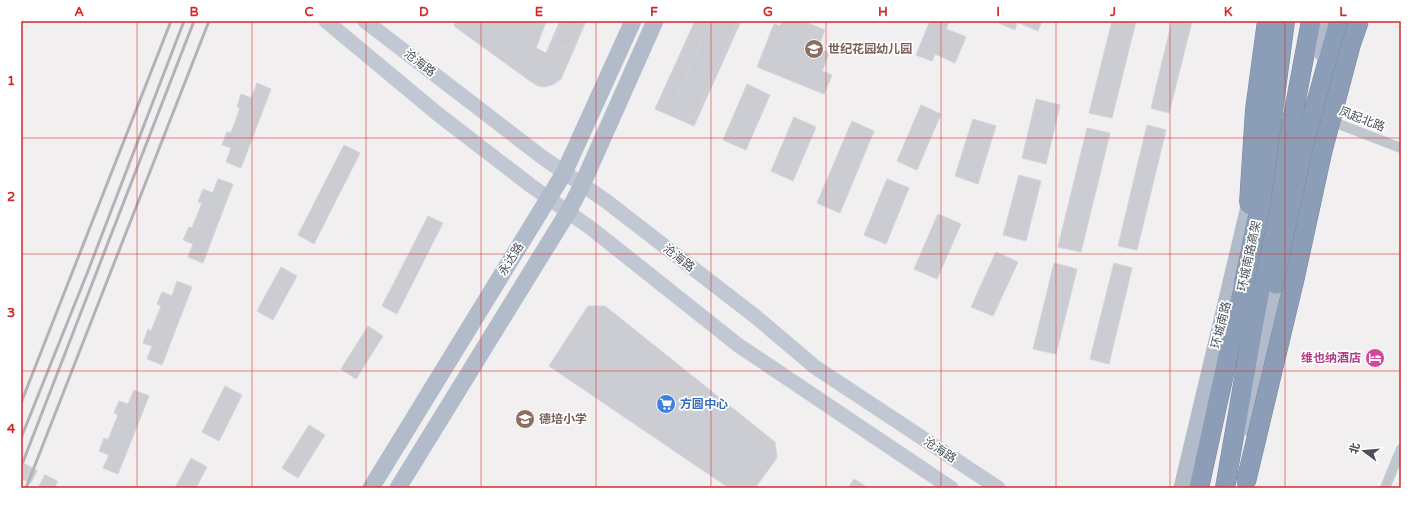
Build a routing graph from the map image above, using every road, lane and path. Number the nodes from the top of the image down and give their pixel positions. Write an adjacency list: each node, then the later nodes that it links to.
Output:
1 (326, 21): 16 (main road, 沧海路)
2 (365, 21): 14 (main road, 沧海路)
3 (632, 21): 14 (main road, 永达路)
4 (655, 21): 15 (main road, 永达路)
5 (1267, 21): 18 (highway, bridge)
6 (1286, 21): 18 (highway, 环城南路高架, bridge)
7 (1294, 21): 18 (main road, 环城南路)
8 (1311, 21): 27 (highway, 环城南路高架)
9 (1328, 21): 19 (main road)
10 (1339, 21): 12 (highway)
11 (1359, 21): 29 (highway, bridge)
12 (1313, 114): 13 (street, 凤起北路); 19 (highway)
13 (1401, 148)
14 (564, 173): 15 (main road, 沧海路); 16 (main road, 永达路)
15 (582, 185): 17 (main road, 永达路); 24 (main road, 沧海路)
16 (548, 199): 17 (main road, 沧海路); 21 (main road, 永达路)
17 (568, 212): 22 (main road, 永达路); 23 (main road, 沧海路)
18 (1237, 283): 25 (main road, 环城南路); 26 (highway, 环城南路高架)
19 (1276, 284): 28 (main road)
20 (1401, 449): 30 (street)
21 (371, 488)
22 (398, 488)
23 (951, 488)
24 (998, 488)
25 (1182, 488)
26 (1199, 488)
27 (1225, 488)
28 (1240, 488)
29 (1244, 488)
30 (1385, 488)

